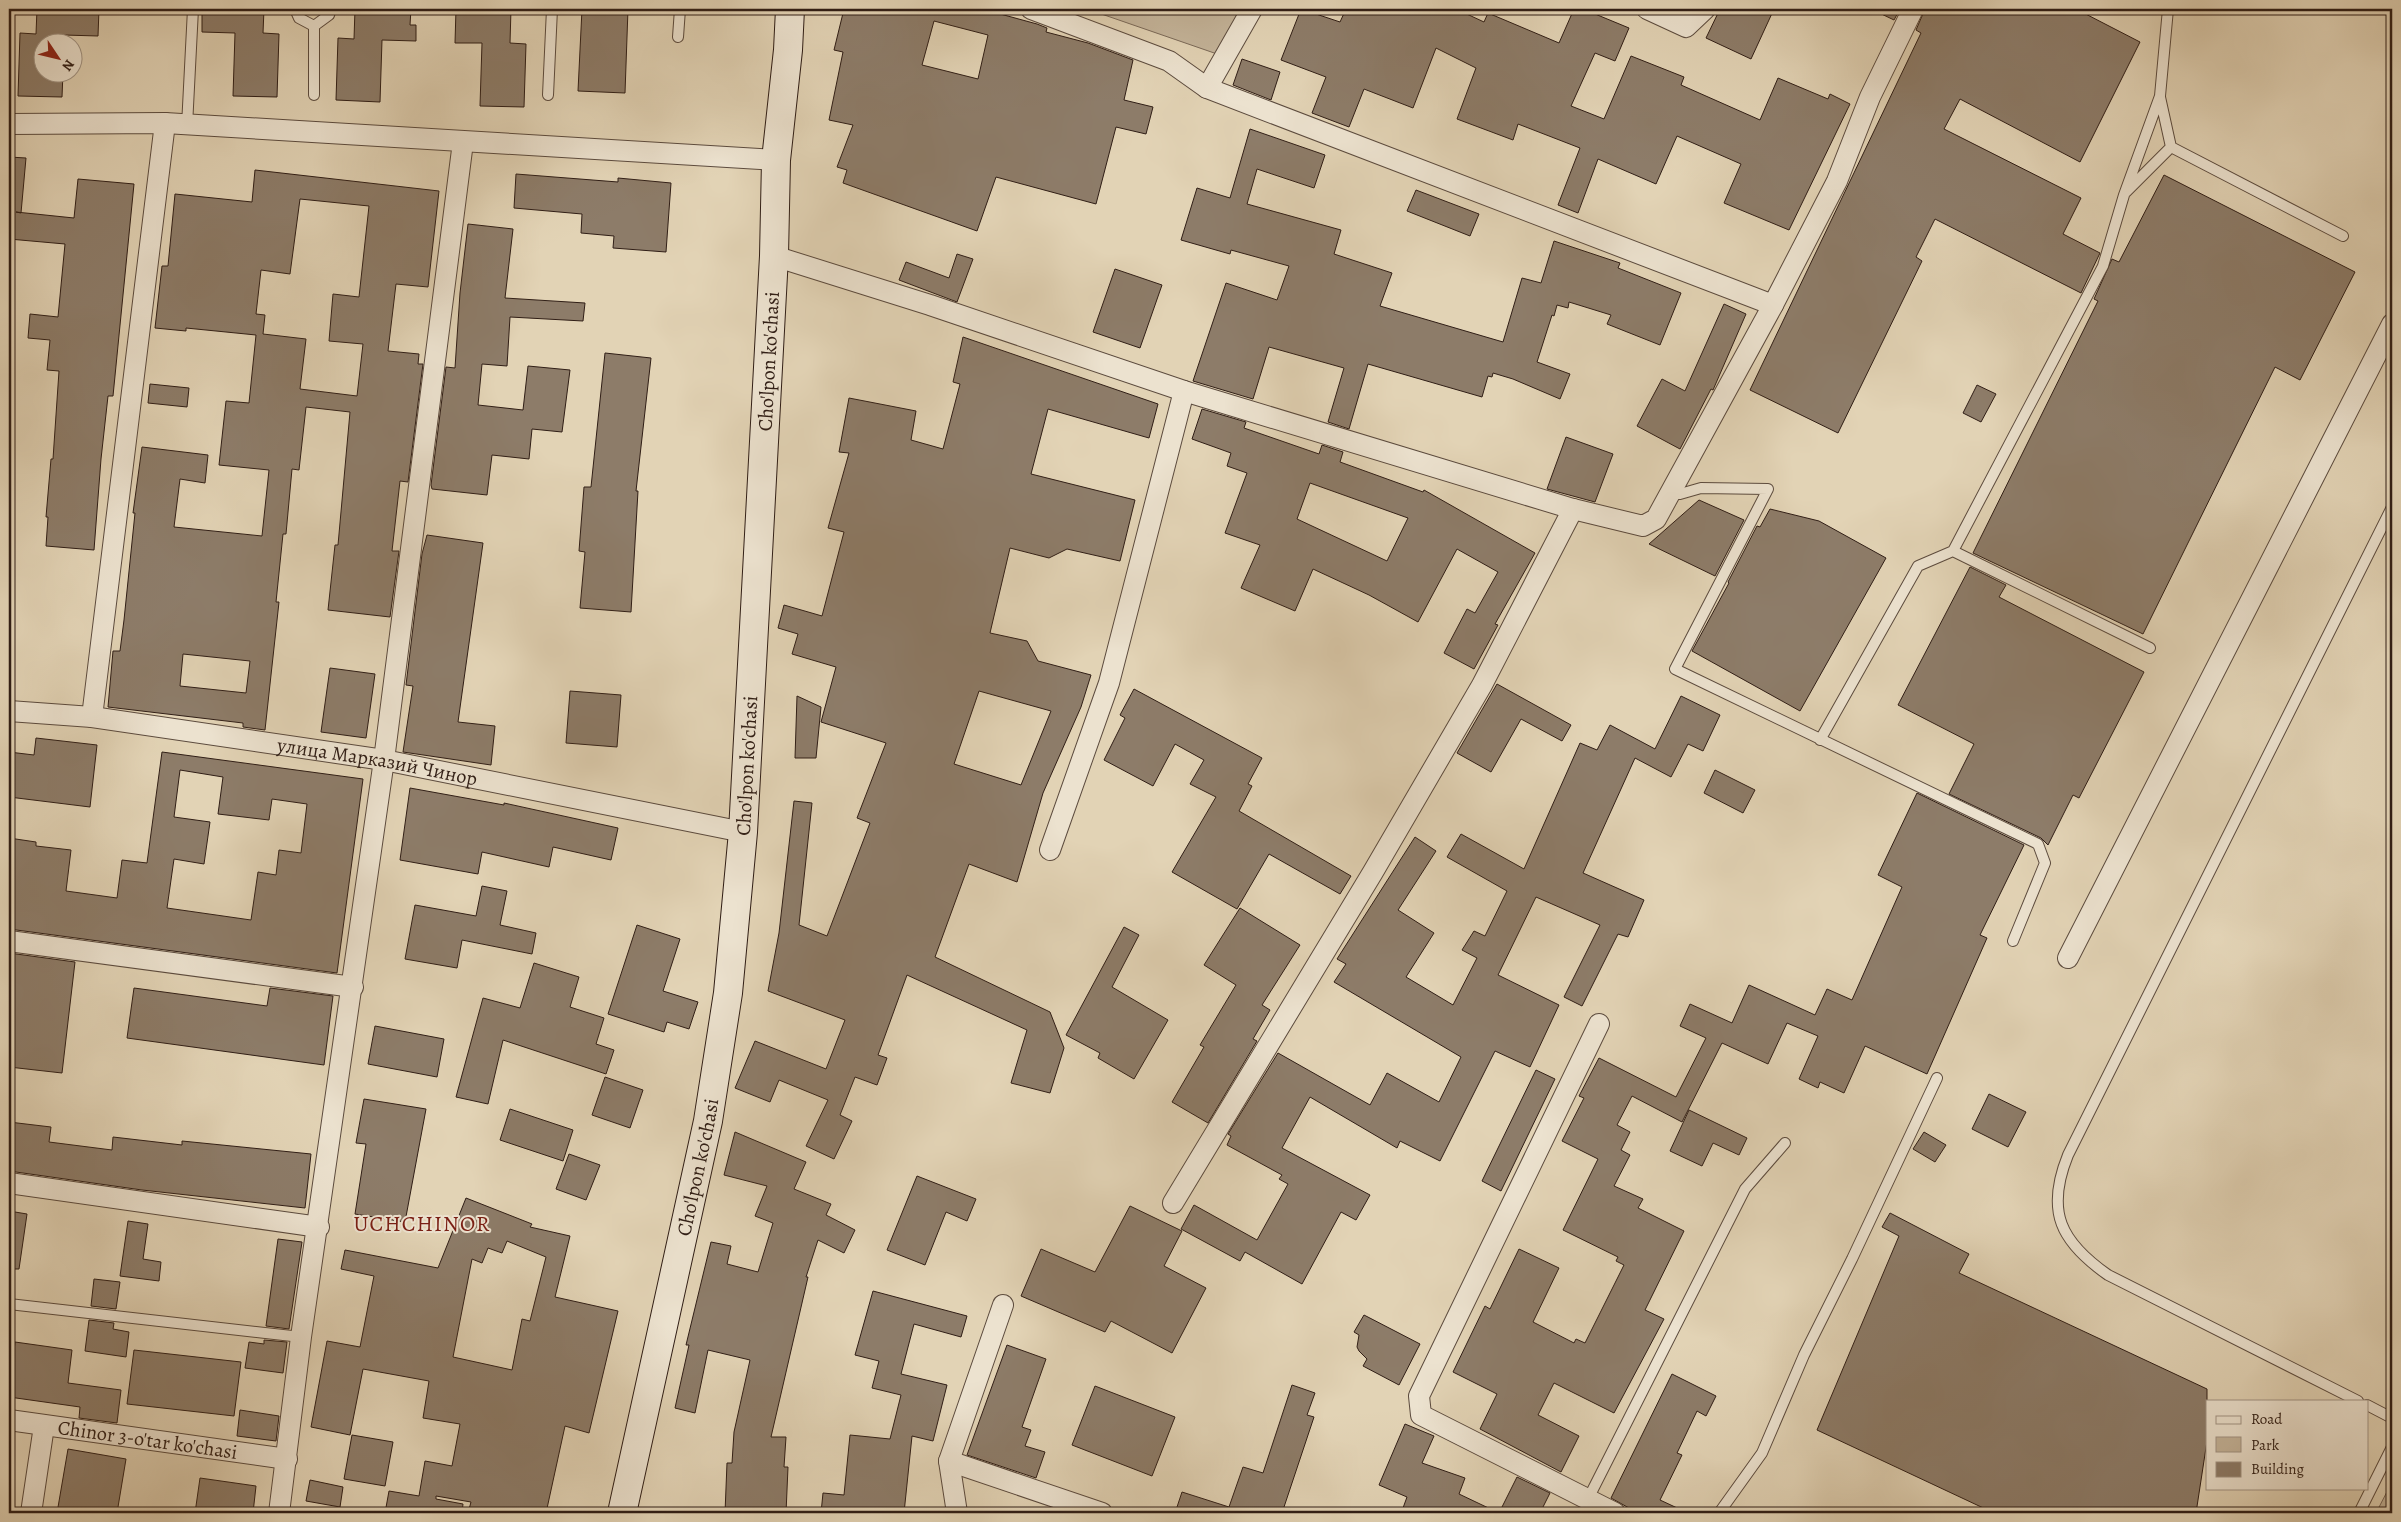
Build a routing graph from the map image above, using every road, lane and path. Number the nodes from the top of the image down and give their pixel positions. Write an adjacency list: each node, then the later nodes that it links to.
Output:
1 (193, 9): 21 (lane)
2 (295, 9): 13 (lane)
3 (331, 9): 13 (lane)
4 (552, 9): 17 (lane)
5 (680, 9): 14 (lane)
6 (790, 9): 24 (main road, Cho'lpon ko'chasi)
7 (1031, 9): 15 (street)
8 (1252, 9): 15 (street)
9 (1647, 9): 10 (street)
10 (1705, 9)
11 (1913, 9): 28 (street)
12 (2168, 9): 18 (lane)
13 (314, 26): 16 (lane)
14 (678, 37)
15 (1207, 88): 28 (street)
16 (314, 95)
17 (548, 95)
18 (2160, 96): 23 (lane); 25 (lane)
19 (166, 123): 20 (street); 21 (street); 37 (street)
20 (9, 124)
21 (187, 126): 22 (street)
22 (463, 142): 24 (street); 39 (street)
23 (2171, 147): 25 (lane); 26 (lane)
24 (776, 160): 27 (main road, Cho'lpon ko'chasi)
25 (2124, 194): 34 (lane)
26 (2343, 236)
27 (774, 256): 30 (street); 40 (main road, Cho'lpon ko'chasi)
28 (1774, 305): 31 (street)
29 (2392, 324): 44 (street)
30 (1184, 391): 33 (street); 41 (street)
31 (1670, 494): 33 (street); 38 (lane)
32 (2392, 506): 55 (lane)
33 (1573, 509): 50 (street)
34 (1953, 551): 35 (lane); 38 (lane)
35 (2150, 648)
36 (9, 711): 37 (street, улица Марказий Чинор)
37 (92, 717): 39 (street, улица Марказий Чинор)
38 (1820, 740): 43 (lane)
39 (384, 760): 40 (street, улица Марказий Чинор); 45 (street)
40 (743, 832): 66 (main road, Cho'lpon ko'chasi)
41 (1050, 850)
42 (9, 941): 45 (street)
43 (2013, 941)
44 (2068, 958)
45 (353, 987): 51 (street)
46 (1599, 1024): 63 (street)
47 (1937, 1078): 70 (lane)
48 (1785, 1143): 63 (lane)
49 (9, 1183): 51 (street)
50 (1173, 1203)
51 (319, 1227): 54 (street)
52 (9, 1304): 54 (lane)
53 (1003, 1305): 62 (street)
54 (301, 1338): 61 (street)
55 (2356, 1400)
56 (2368, 1406): 57 (lane)
57 (2392, 1418)
58 (9, 1420): 59 (street, Chinor 3-o'tar ko'chasi)
59 (44, 1426): 61 (street, Chinor 3-o'tar ko'chasi); 64 (street)
60 (2392, 1447): 71 (lane)
61 (287, 1460): 65 (street)
62 (948, 1460): 67 (street); 68 (street)
63 (1587, 1501): 69 (street)
64 (31, 1513)
65 (278, 1513)
66 (622, 1513)
67 (957, 1513)
68 (1102, 1513)
69 (1615, 1513)
70 (1719, 1513)
71 (2359, 1513)

